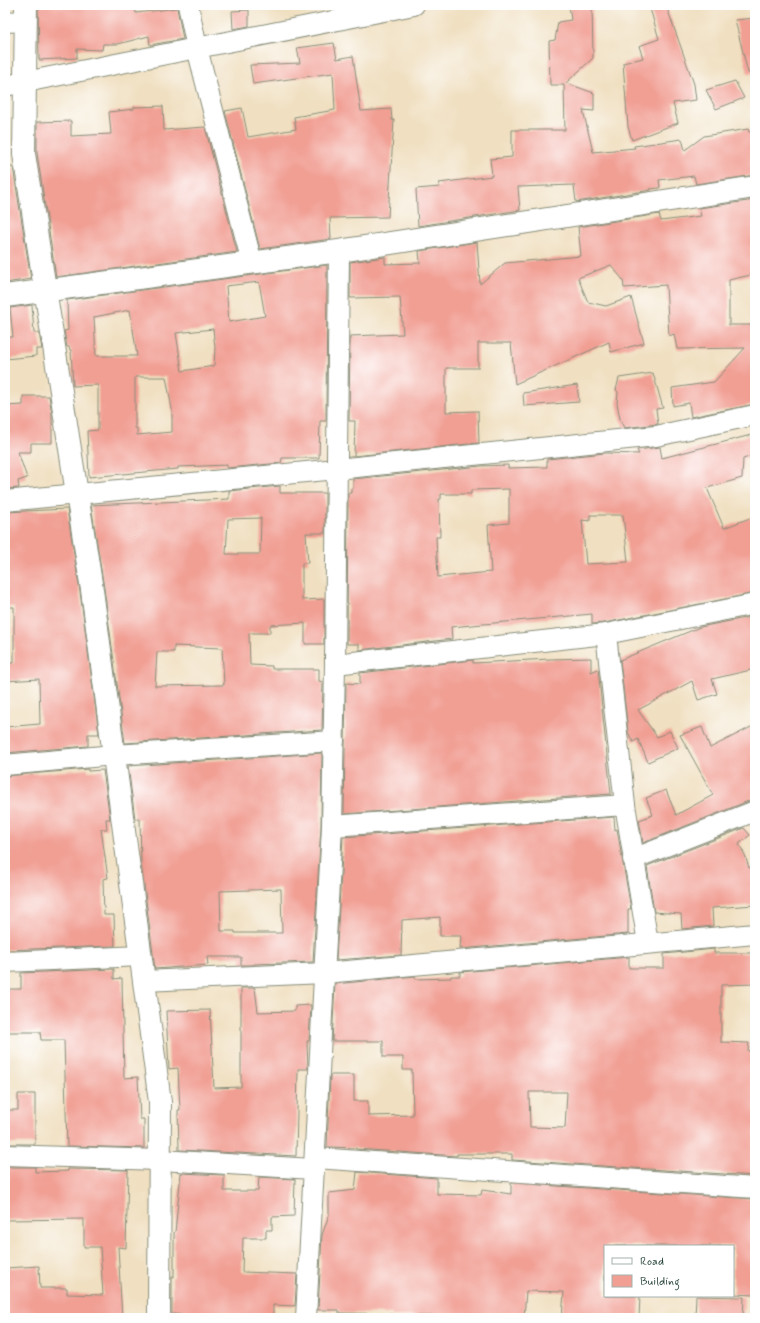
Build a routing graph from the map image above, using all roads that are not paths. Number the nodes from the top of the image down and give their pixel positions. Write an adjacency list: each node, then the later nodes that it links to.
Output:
1 (188, 5): 4 (street)
2 (414, 5): 4 (street)
3 (19, 16): 5 (street)
4 (197, 48): 5 (street); 8 (street)
5 (15, 84): 9 (street)
6 (755, 187): 7 (street)
7 (339, 251): 8 (street); 12 (street)
8 (252, 263): 9 (street)
9 (46, 290): 10 (street); 13 (street)
10 (5, 296)
11 (755, 415): 12 (street)
12 (337, 469): 13 (street); 17 (street)
13 (77, 494): 14 (street); 19 (street)
14 (5, 501)
15 (755, 604): 16 (street)
16 (606, 634): 17 (street); 21 (street)
17 (335, 664): 18 (street)
18 (334, 741): 19 (street); 23 (street)
19 (114, 755): 20 (street); 27 (street)
20 (5, 765)
21 (625, 805): 23 (street); 24 (street)
22 (755, 811): 24 (street)
23 (332, 826): 29 (street)
24 (633, 859): 26 (street)
25 (755, 934): 26 (street)
26 (648, 943): 29 (street)
27 (141, 956): 28 (street); 30 (street)
28 (5, 962)
29 (325, 973): 30 (street); 33 (street)
30 (144, 981): 32 (street)
31 (5, 1155): 32 (street)
32 (160, 1160): 33 (street); 35 (street)
33 (314, 1163): 34 (street); 36 (street)
34 (755, 1188)
35 (159, 1318)
36 (306, 1318)

